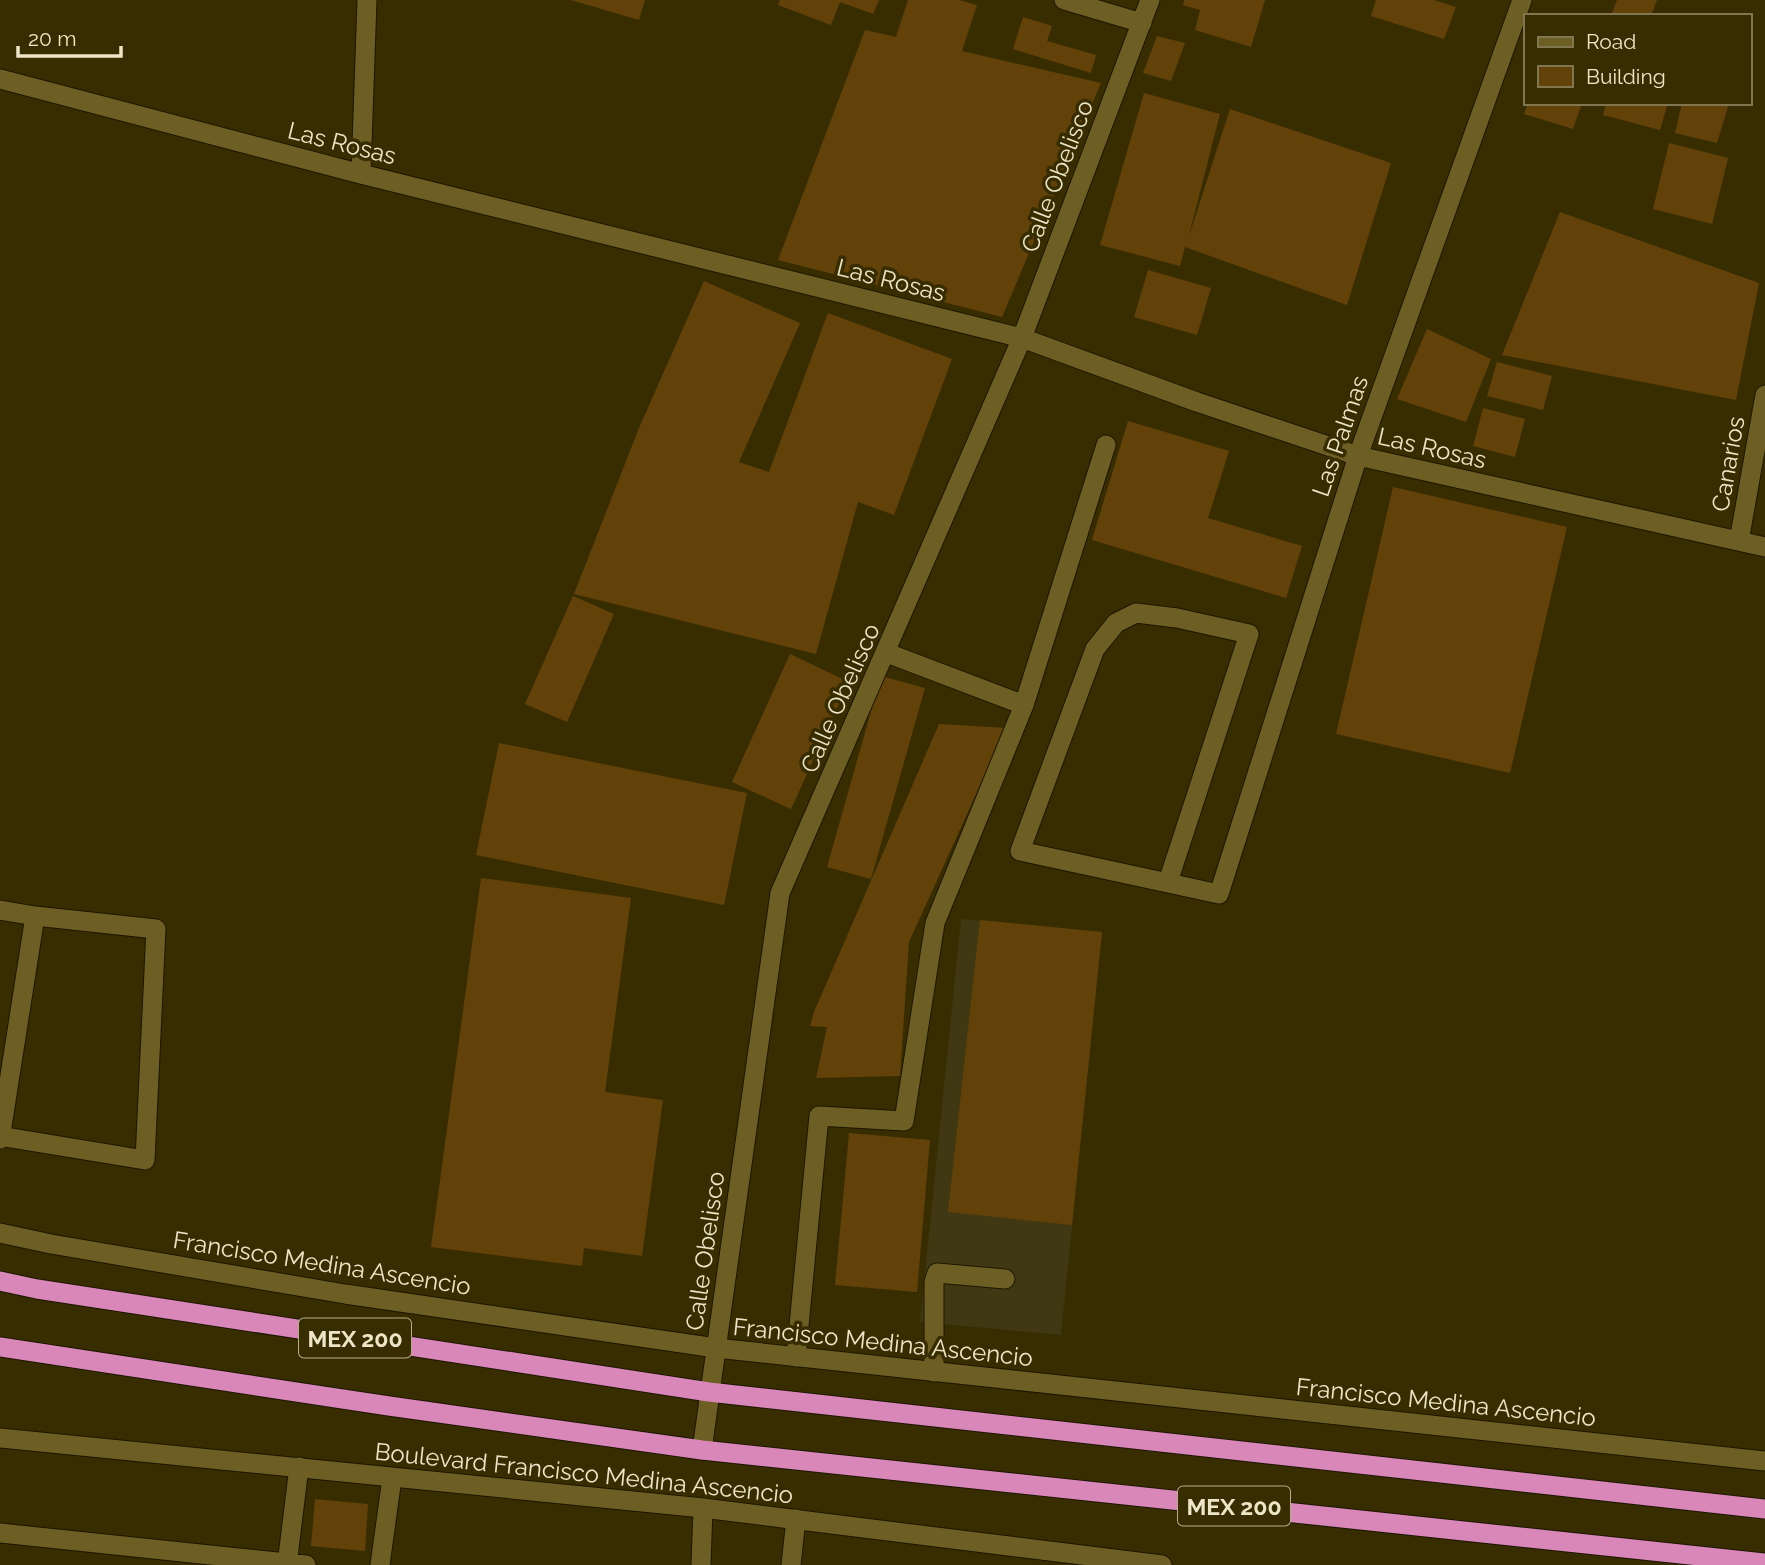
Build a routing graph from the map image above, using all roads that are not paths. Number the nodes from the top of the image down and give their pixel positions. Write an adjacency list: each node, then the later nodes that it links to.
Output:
1 (367, 0): 7 (street)
2 (1064, 0): 5 (street)
3 (1150, 0): 5 (street, Calle Obelisco)
4 (1522, 0): 11 (street, Las Palmas)
5 (1142, 23): 8 (street, Calle Obelisco)
6 (0, 79): 7 (street, Las Rosas)
7 (361, 174): 8 (street, Las Rosas)
8 (1022, 338): 11 (street, Las Rosas); 14 (street, Calle Obelisco)
9 (1765, 395): 12 (street, Canarios)
10 (1106, 445): 15 (street)
11 (1357, 456): 12 (street, Las Rosas); 16 (street, Las Palmas)
12 (1739, 541): 13 (street, Las Rosas)
13 (1765, 547)
14 (887, 653): 15 (street); 24 (street, Calle Obelisco)
15 (1024, 705): 25 (street)
16 (1168, 882): 16 (street)
17 (0, 909): 18 (street)
18 (36, 916): 19 (street); 19 (street)
19 (0, 1137)
20 (0, 1233): 24 (street, Francisco Medina Ascencio)
21 (1005, 1279): 26 (street)
22 (0, 1281): 27 (highway, MEX 200)
23 (0, 1346): 29 (highway, MEX 200)
24 (716, 1348): 25 (street, Francisco Medina Ascencio); 27 (street, Calle Obelisco)
25 (796, 1357): 26 (street, Francisco Medina Ascencio)
26 (934, 1372): 30 (street, Francisco Medina Ascencio)
27 (709, 1392): 29 (street, Calle Obelisco); 34 (highway, MEX 200)
28 (0, 1438): 31 (street, Boulevard Francisco Medina Ascencio)
29 (702, 1450): 37 (highway, MEX 200)
30 (1765, 1461)
31 (299, 1467): 32 (street, Boulevard Francisco Medina Ascencio); 38 (street)
32 (392, 1478): 33 (street, Boulevard Francisco Medina Ascencio); 39 (street)
33 (703, 1508): 35 (street, Boulevard Francisco Medina Ascencio); 40 (street)
34 (1765, 1509)
35 (796, 1519): 41 (street); 42 (street, Boulevard Francisco Medina Ascencio)
36 (0, 1533): 38 (street)
37 (1765, 1563)
38 (294, 1564)
39 (380, 1565)
40 (701, 1565)
41 (791, 1565)
42 (1163, 1565)

